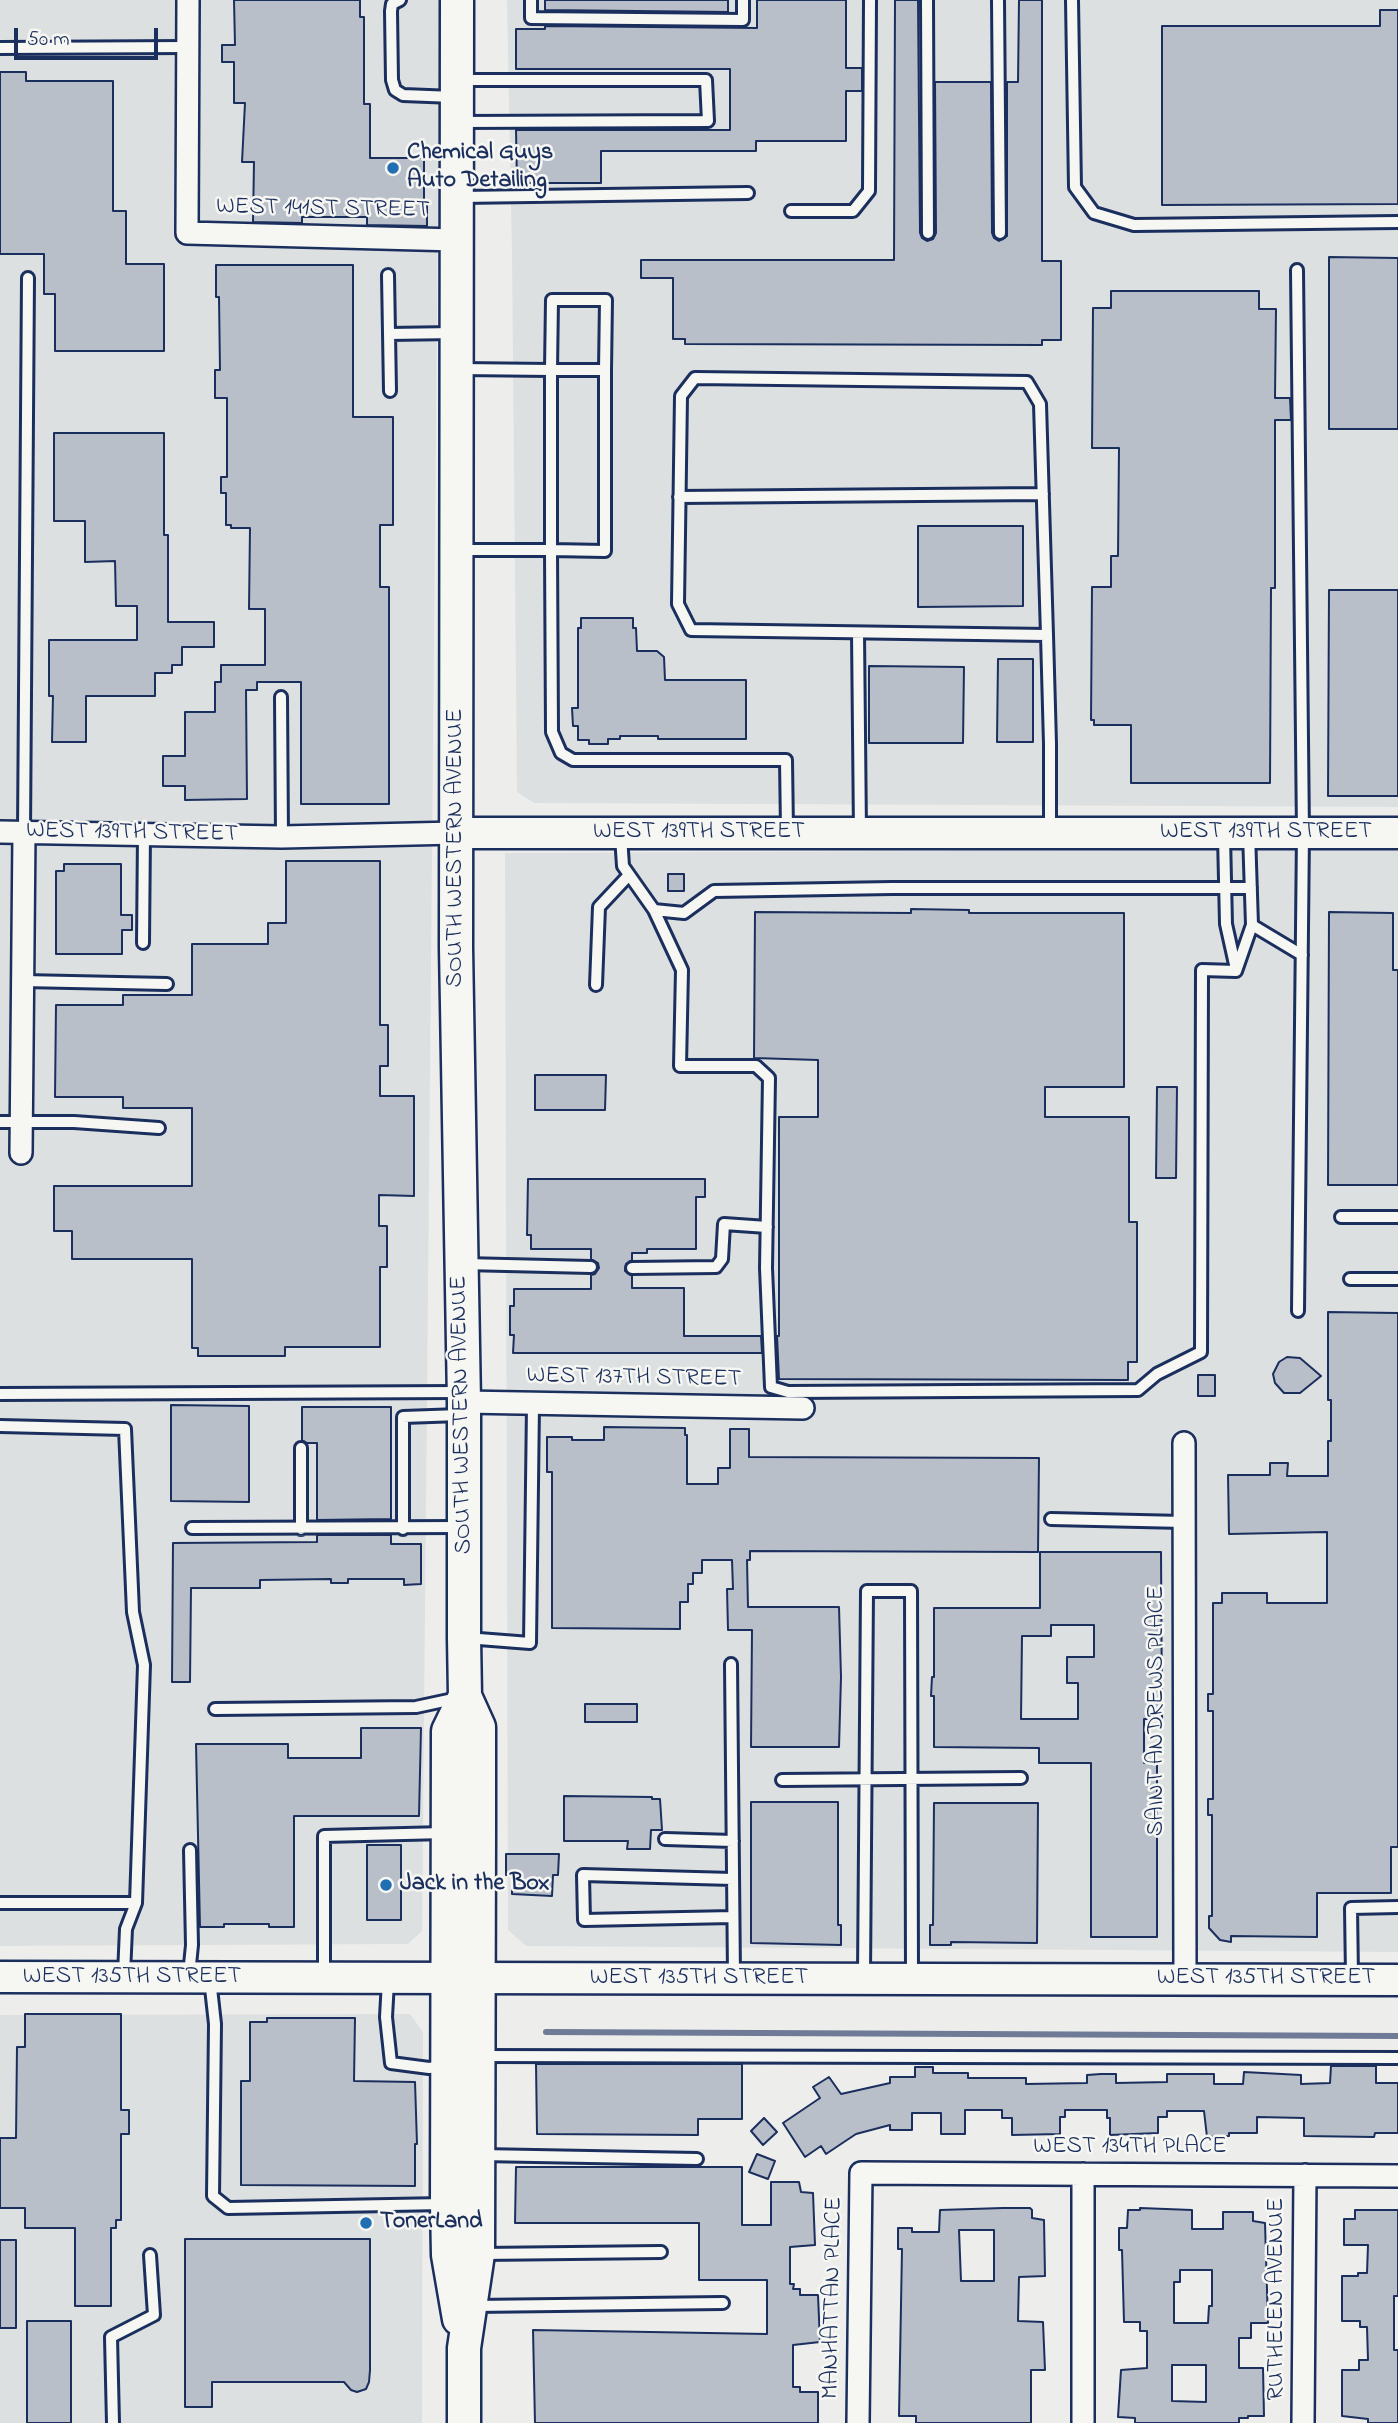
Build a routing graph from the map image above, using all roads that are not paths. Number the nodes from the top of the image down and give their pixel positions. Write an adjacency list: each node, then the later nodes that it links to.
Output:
1 (188, 0): 10 (street)
2 (457, 0): 12 (main road, SOUTH WESTERN AVENUE)
3 (531, 0): 4 (lane)
4 (743, 0)
5 (870, 0): 15 (lane)
6 (927, 0): 17 (lane)
7 (998, 0): 18 (lane)
8 (1072, 0): 16 (lane)
9 (395, 1): 12 (lane)
10 (187, 47): 11 (lane); 19 (street, WEST 141ST STREET)
11 (0, 48)
12 (457, 100): 12 (lane); 14 (main road, SOUTH WESTERN AVENUE)
13 (748, 193): 14 (lane)
14 (457, 197): 19 (main road, SOUTH WESTERN AVENUE)
15 (791, 211)
16 (1398, 222)
17 (928, 233)
18 (1000, 233)
19 (457, 240): 23 (main road, SOUTH WESTERN AVENUE)
20 (1297, 270): 44 (lane)
21 (388, 275): 24 (lane)
22 (28, 278): 38 (lane)
23 (457, 333): 24 (lane); 25 (main road, SOUTH WESTERN AVENUE)
24 (389, 334): 28 (lane)
25 (457, 369): 26 (lane); 31 (main road, SOUTH WESTERN AVENUE)
26 (551, 370): 27 (lane); 27 (lane); 32 (lane)
27 (605, 370): 32 (lane)
28 (390, 391)
29 (1043, 494): 30 (lane); 30 (lane); 34 (lane)
30 (680, 497): 33 (lane)
31 (457, 550): 32 (lane); 39 (main road, SOUTH WESTERN AVENUE)
32 (551, 550): 41 (lane)
33 (859, 633): 34 (lane); 36 (lane)
34 (1047, 635): 42 (lane)
35 (281, 697): 47 (lane)
36 (859, 819): 41 (street, WEST 139TH STREET); 42 (street, WEST 139TH STREET)
37 (0, 832): 38 (street, WEST 139TH STREET)
38 (24, 832): 46 (street, WEST 139TH STREET); 56 (street)
39 (456, 833): 40 (street, WEST 139TH STREET); 47 (street, WEST 139TH STREET); 65 (main road, SOUTH WESTERN AVENUE)
40 (621, 833): 41 (street, WEST 139TH STREET); 48 (lane)
41 (787, 833)
42 (1050, 833): 43 (street, WEST 139TH STREET)
43 (1236, 833): 44 (street, WEST 139TH STREET); 49 (lane); 50 (lane)
44 (1303, 833): 45 (street, WEST 139TH STREET); 54 (lane)
45 (1398, 833)
46 (144, 834): 47 (street, WEST 139TH STREET); 53 (lane)
47 (282, 837)
48 (629, 875): 51 (lane); 58 (lane)
49 (1225, 888): 50 (lane); 51 (lane); 55 (lane)
50 (1251, 888): 52 (lane)
51 (654, 910): 64 (lane)
52 (1252, 925): 54 (lane); 55 (lane)
53 (143, 943)
54 (1302, 955): 70 (lane)
55 (1236, 971): 64 (lane)
56 (23, 981): 57 (lane); 59 (street)
57 (167, 984)
58 (596, 985)
59 (11, 1121): 60 (lane); 61 (street)
60 (159, 1128)
61 (21, 1153)
62 (1341, 1217): 63 (lane)
63 (1398, 1217)
64 (767, 1227): 67 (lane)
65 (461, 1264): 66 (lane); 72 (main road, SOUTH WESTERN AVENUE)
66 (591, 1267)
67 (632, 1268)
68 (1350, 1279): 69 (lane)
69 (1398, 1279)
70 (1298, 1311)
71 (0, 1394): 72 (lane)
72 (464, 1403): 73 (street, WEST 137TH STREET); 80 (main road, SOUTH WESTERN AVENUE); 83 (lane)
73 (533, 1405): 74 (street, WEST 137TH STREET); 84 (lane)
74 (803, 1408)
75 (0, 1426): 98 (lane)
76 (1184, 1443): 79 (street, SAINT ANDREWS PLACE)
77 (301, 1448): 82 (lane)
78 (1051, 1518): 79 (lane)
79 (1184, 1522): 110 (street, SAINT ANDREWS PLACE)
80 (464, 1527): 83 (lane); 84 (main road, SOUTH WESTERN AVENUE)
81 (192, 1528): 82 (lane)
82 (301, 1529): 83 (lane)
83 (403, 1529)
84 (464, 1638): 86 (main road, SOUTH WESTERN AVENUE)
85 (731, 1664): 94 (lane)
86 (465, 1696): 87 (lane); 92 (main road, SOUTH WESTERN AVENUE); 103 (main road, SOUTH WESTERN AVENUE)
87 (215, 1709)
88 (910, 1779): 89 (lane); 91 (lane); 91 (lane); 109 (lane)
89 (1021, 1779)
90 (782, 1780): 91 (lane)
91 (865, 1780): 108 (lane)
92 (449, 1833): 103 (main road, SOUTH WESTERN AVENUE); 105 (lane)
93 (666, 1839): 94 (lane)
94 (733, 1840): 96 (lane)
95 (190, 1850): 104 (lane)
96 (733, 1879): 100 (lane); 100 (lane)
97 (0, 1903): 98 (lane)
98 (136, 1903): 101 (lane)
99 (1398, 1907): 111 (lane)
100 (733, 1917): 107 (lane)
101 (124, 1976): 102 (street, WEST 135TH STREET); 104 (street, WEST 135TH STREET)
102 (0, 1977)
103 (463, 1977): 106 (street, WEST 135TH STREET); 107 (street, WEST 135TH STREET); 113 (main road, SOUTH WESTERN AVENUE); 115 (main road, SOUTH WESTERN AVENUE)
104 (199, 1978): 105 (street, WEST 135TH STREET); 122 (lane)
105 (324, 1978): 106 (street, WEST 135TH STREET)
106 (388, 1979): 115 (lane)
107 (734, 1979): 108 (street, WEST 135TH STREET)
108 (864, 1979): 109 (street, WEST 135TH STREET)
109 (912, 1979): 110 (street, WEST 135TH STREET)
110 (1185, 1979): 111 (street, WEST 135TH STREET)
111 (1352, 1980): 112 (street, WEST 135TH STREET)
112 (1398, 1980)
113 (478, 2056): 114 (lane); 116 (main road, SOUTH WESTERN AVENUE)
114 (1398, 2058)
115 (449, 2066): 122 (main road, SOUTH WESTERN AVENUE)
116 (478, 2155): 117 (lane); 124 (main road, SOUTH WESTERN AVENUE)
117 (697, 2159)
118 (861, 2173): 119 (street, WEST 134TH PLACE); 130 (street, MANHATTAN PLACE)
119 (1083, 2174): 120 (street, WEST 134TH PLACE); 131 (street)
120 (1305, 2175): 121 (street, WEST 134TH PLACE); 132 (street, RUTHELEN AVENUE)
121 (1398, 2176)
122 (447, 2204): 127 (main road, SOUTH WESTERN AVENUE)
123 (661, 2252): 124 (lane)
124 (478, 2254): 127 (main road, SOUTH WESTERN AVENUE)
125 (150, 2255): 128 (lane)
126 (723, 2303): 127 (lane)
127 (463, 2306): 129 (main road, SOUTH WESTERN AVENUE)
128 (113, 2423)
129 (464, 2423)
130 (858, 2423)
131 (1083, 2423)
132 (1303, 2423)

